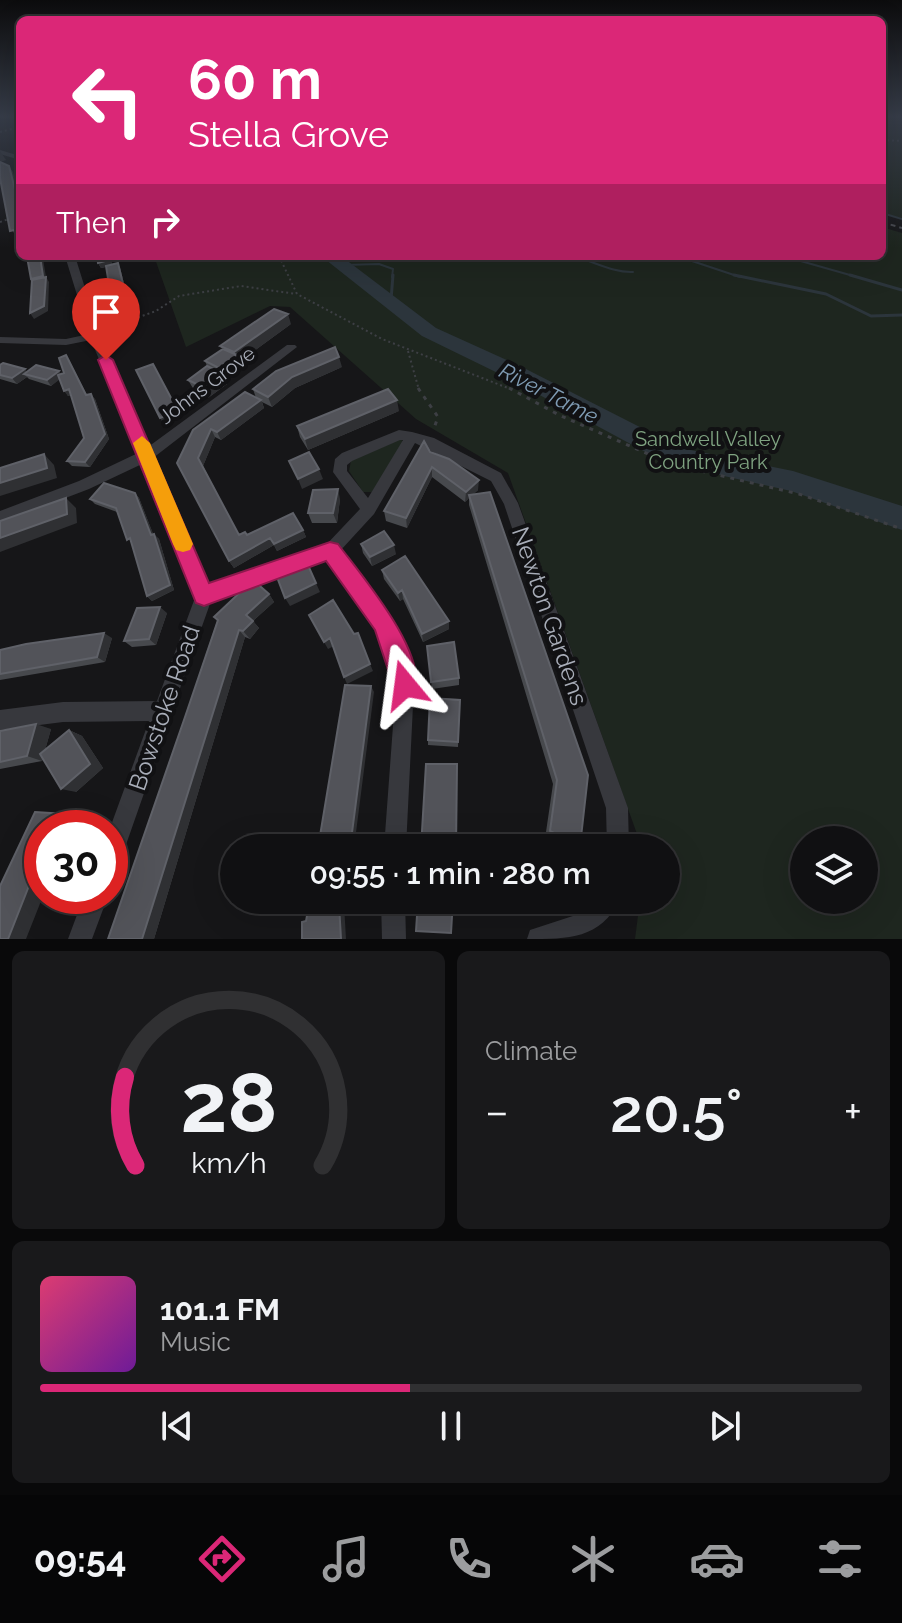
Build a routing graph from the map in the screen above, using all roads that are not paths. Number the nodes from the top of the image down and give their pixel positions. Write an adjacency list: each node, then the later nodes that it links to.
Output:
1 (71, 260): 2 (street)
2 (95, 336): 3 (street); 6 (street)
3 (0, 340)
4 (291, 347): 6 (street, Johns Grove)
5 (421, 439): 7 (street); 7 (street); 15 (street, Newton Gardens)
6 (147, 455): 8 (street, Johns Grove); 10 (street)
7 (369, 510): 9 (street)
8 (0, 517)
9 (330, 551): 10 (street); 14 (street)
10 (204, 595): 11 (street, Bowstoke Road)
11 (165, 711): 12 (street); 13 (street, Bowstoke Road)
12 (0, 720)
13 (128, 811)
14 (396, 834)
15 (618, 834)
16 (89, 914): 19 (street)
17 (393, 914): 20 (street)
18 (597, 914): 21 (street)
19 (80, 939)
20 (394, 939)
21 (539, 939)

